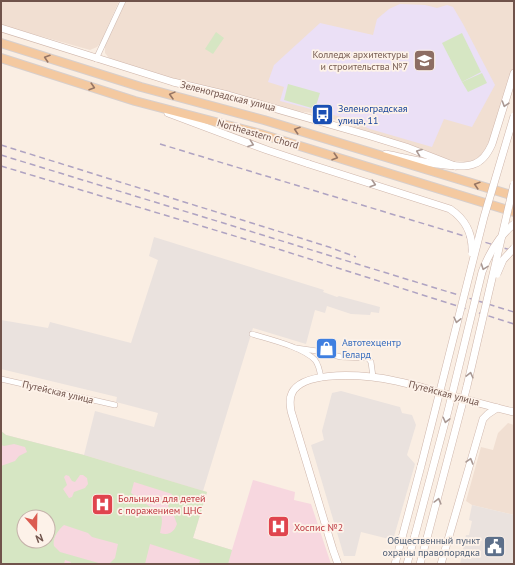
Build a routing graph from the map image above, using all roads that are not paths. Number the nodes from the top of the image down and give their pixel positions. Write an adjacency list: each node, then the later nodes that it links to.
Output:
1 (123, 1): 5 (street)
2 (1, 28): 5 (main road, Зеленоградская улица)
3 (1, 43): 9 (main road, Northeastern Chord, one-way to 3)
4 (1, 58): 7 (main road, Northeastern Chord, one-way to 7)
5 (96, 59): 10 (main road, Зеленоградская улица, one-way to 5)
6 (514, 72): 10 (main road, one-way to 10)
7 (136, 101): 13 (main road, Northeastern Chord, one-way to 13); 16 (main road, one-way to 16, bridge)
8 (514, 116): 16 (main road, bridge)
9 (334, 142): 10 (main road); 12 (main road, Northeastern Chord, one-way to 9)
10 (455, 166)
11 (514, 184): 17 (main road, bridge)
12 (514, 196)
13 (514, 212)
14 (514, 224): 30 (main road, one-way to 30, bridge)
15 (514, 248): 17 (main road, bridge)
16 (468, 282): 26 (main road, one-way to 26, bridge)
17 (489, 294): 31 (main road, one-way to 17, bridge)
18 (252, 334): 19 (street)
19 (296, 348): 20 (street); 21 (street)
20 (373, 377): 21 (main road, Путейская улица); 24 (main road, Путейская улица)
21 (321, 378): 27 (main road, Путейская улица)
22 (1, 379): 23 (street, Путейская улица)
23 (115, 404)
24 (497, 408): 25 (main road, Путейская улица); 32 (main road, one-way to 24)
25 (514, 412)
26 (403, 532): 28 (main road); 29 (main road)
27 (337, 564)
28 (390, 564)
29 (395, 564)
30 (407, 564)
31 (420, 564)
32 (441, 564)

